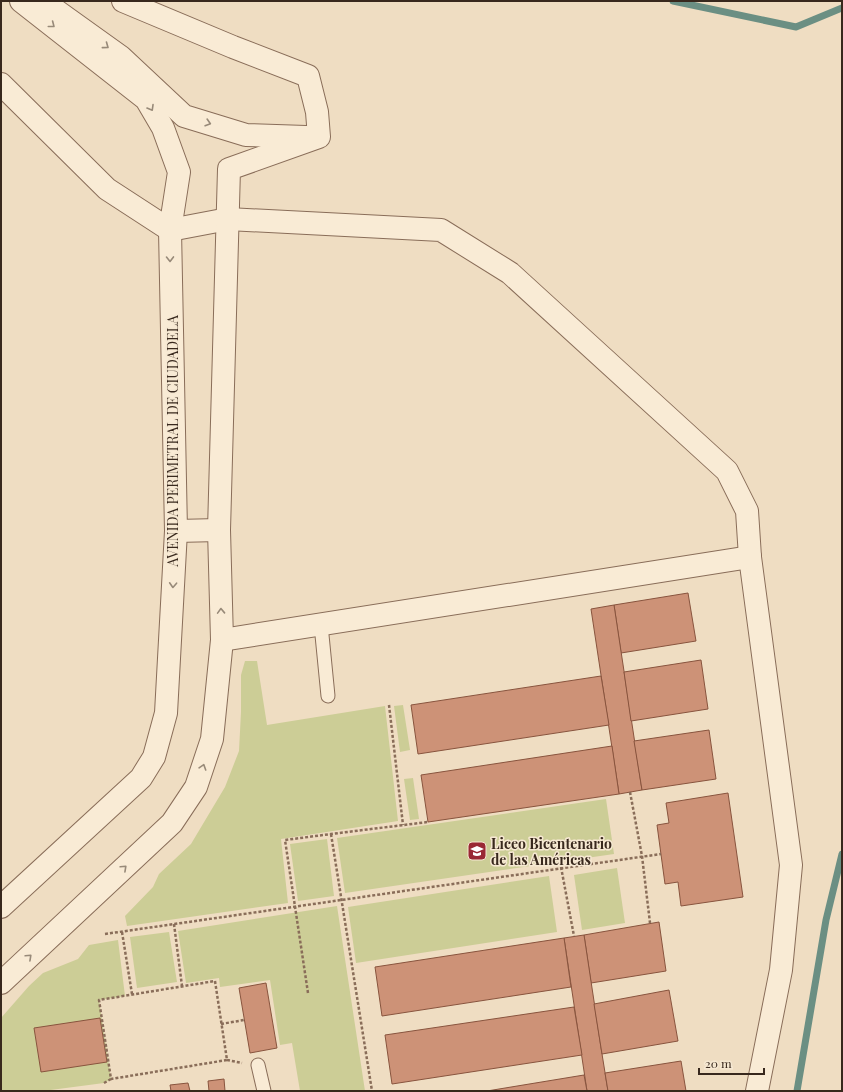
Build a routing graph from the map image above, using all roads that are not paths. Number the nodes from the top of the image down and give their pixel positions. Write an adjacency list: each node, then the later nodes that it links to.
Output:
1 (21, 1): 7 (street, AVENIDA PERIMETRAL DE CIUDADELA, one-way to 7)
2 (39, 1): 5 (street, one-way to 5)
3 (123, 1): 5 (street)
4 (1, 84): 7 (street)
5 (318, 138): 6 (street)
6 (228, 219): 7 (street); 8 (street); 10 (street)
7 (170, 230): 9 (street, AVENIDA PERIMETRAL DE CIUDADELA, one-way to 9)
8 (219, 530): 9 (street); 12 (street, one-way to 8)
9 (176, 531): 14 (street, AVENIDA PERIMETRAL DE CIUDADELA, one-way to 14)
10 (750, 557): 11 (street); 18 (street)
11 (321, 624): 12 (street); 13 (lane)
12 (222, 640): 15 (street, one-way to 12)
13 (328, 696)
14 (1, 907)
15 (1, 983)
16 (258, 1065): 17 (lane)
17 (264, 1091)
18 (757, 1091)

